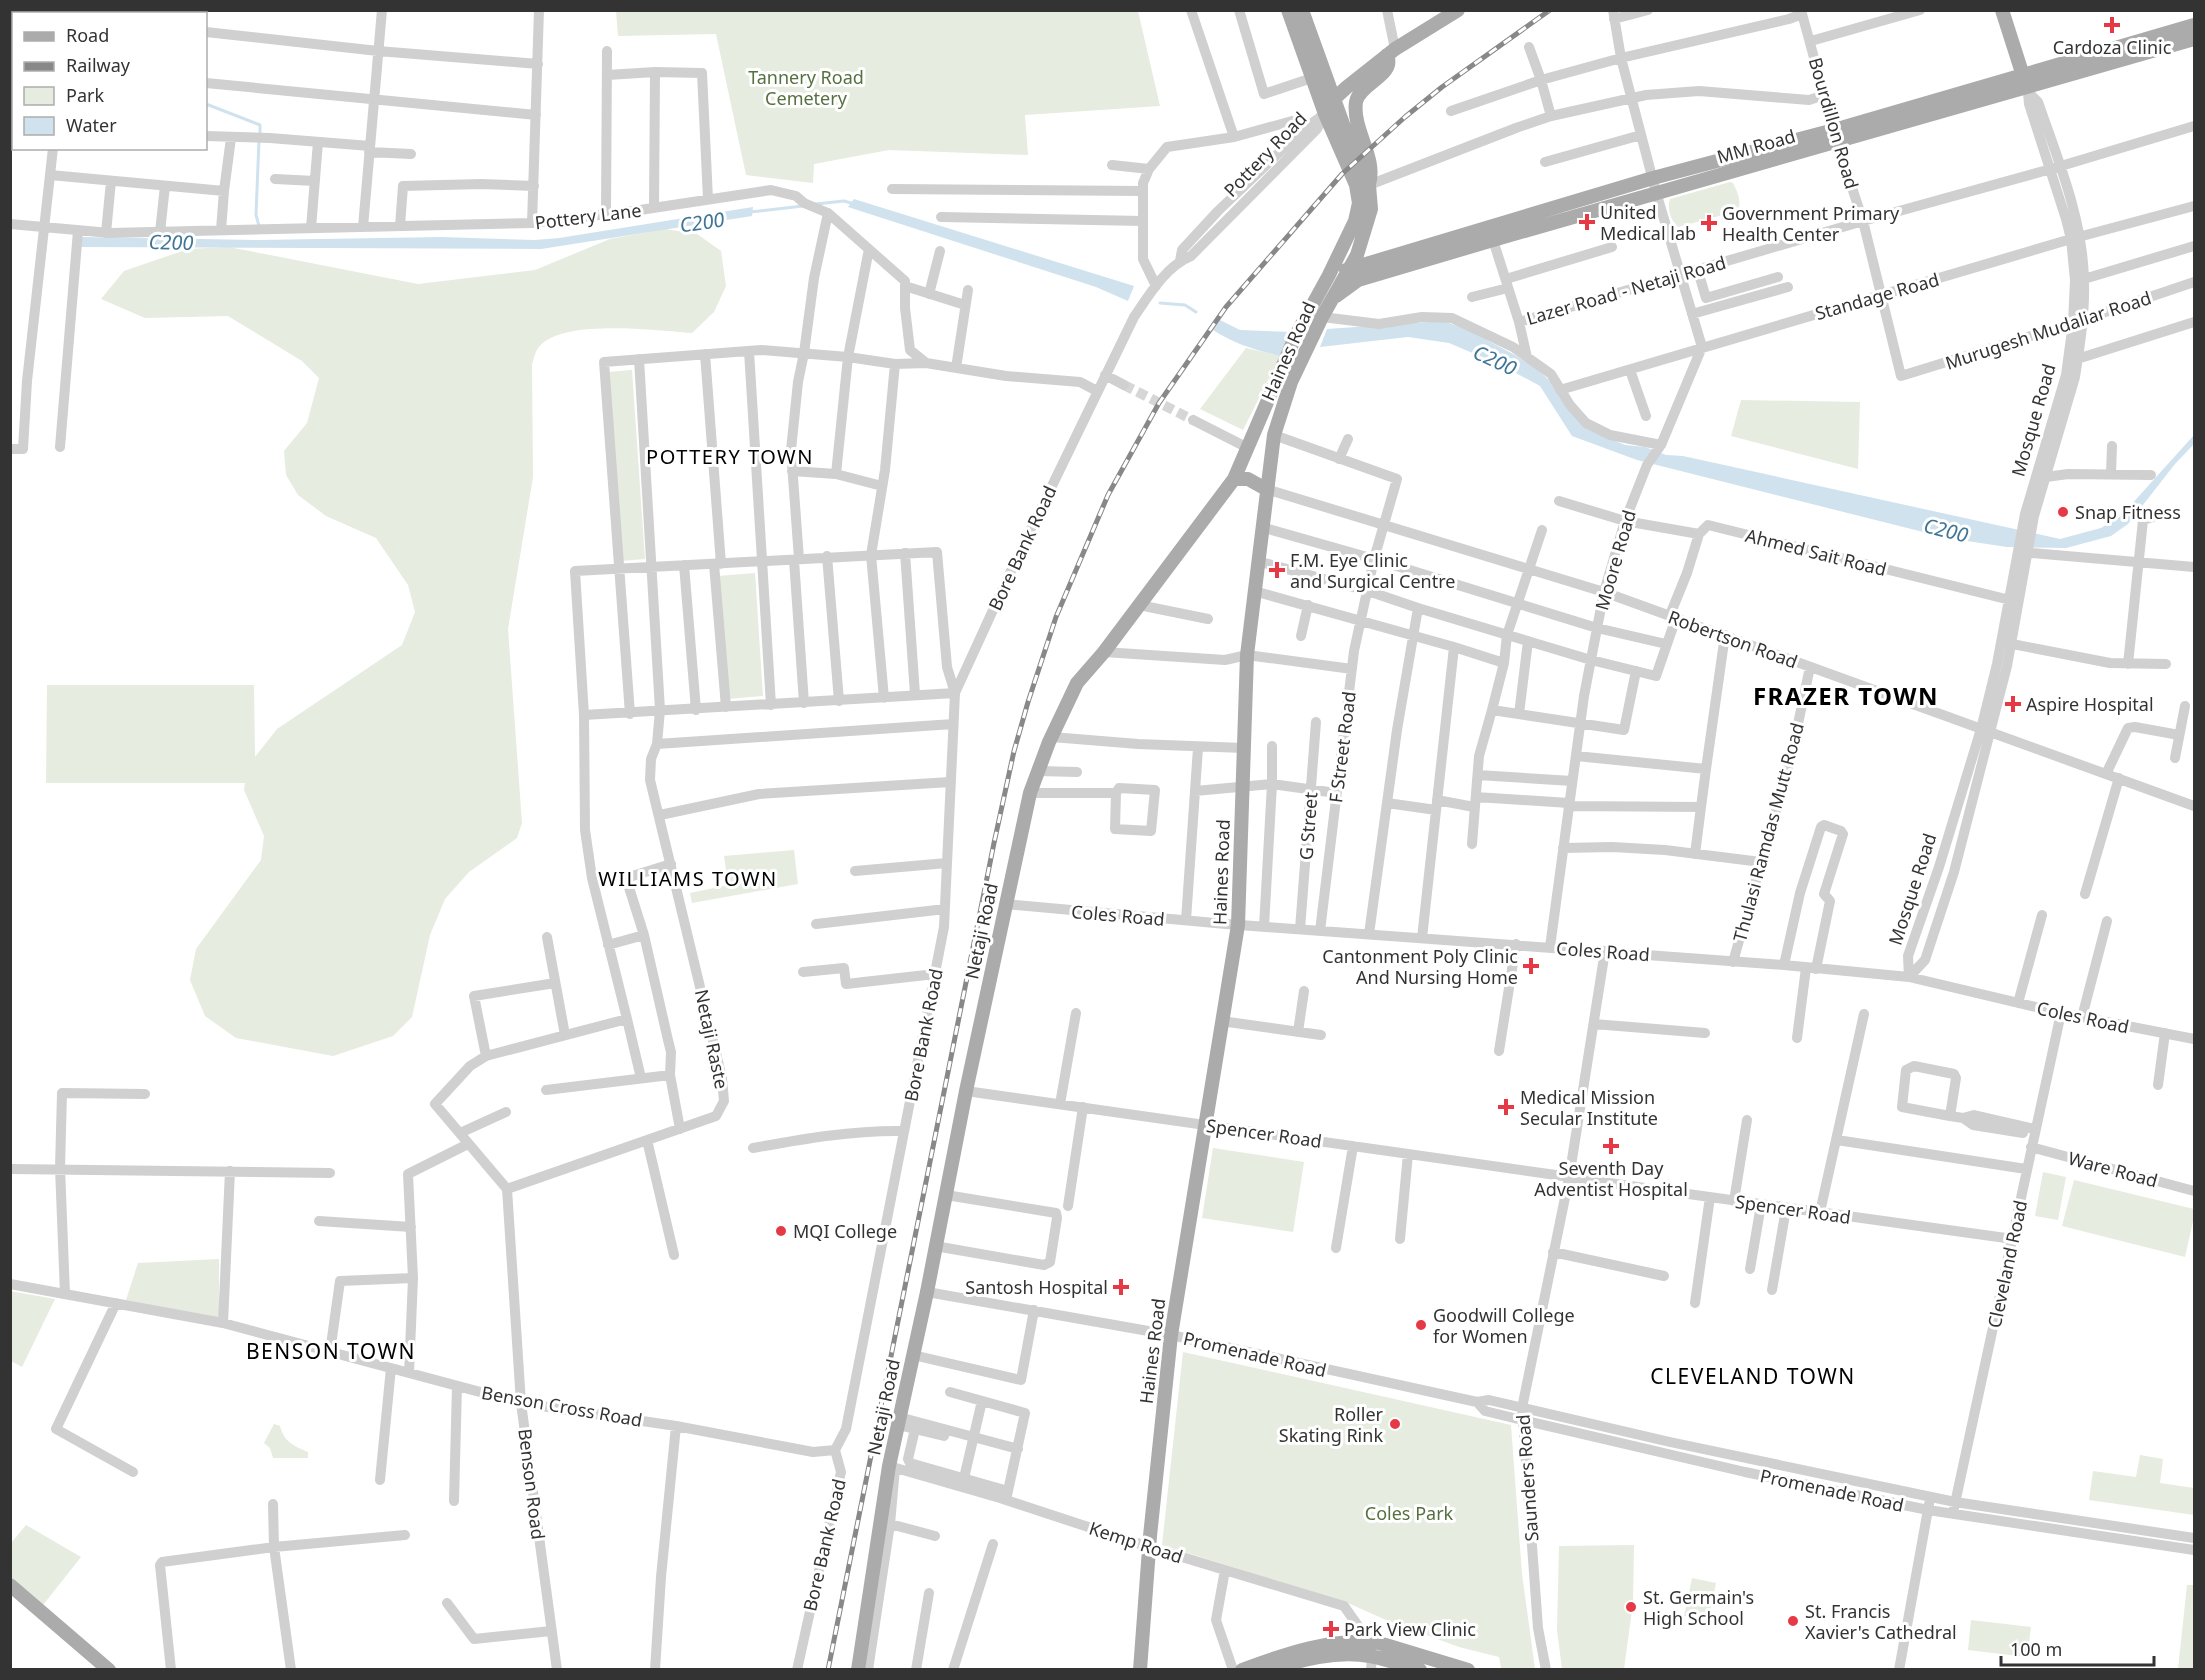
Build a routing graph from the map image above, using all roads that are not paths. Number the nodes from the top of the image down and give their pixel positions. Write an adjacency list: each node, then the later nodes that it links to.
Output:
1 (382, 10): 19 (street)
2 (539, 10): 23 (street)
3 (1191, 10): 43 (street)
4 (1239, 10): 26 (street)
5 (1288, 10): 26 (main road)
6 (1302, 10): 32 (main road, Haines Road)
7 (1387, 10): 21 (street)
8 (1458, 10): 21 (main road)
9 (1648, 10): 13 (street)
10 (1920, 10): 17 (street)
11 (2002, 10): 29 (main road, Mosque Road)
12 (1802, 12): 17 (street, Bourdillon Road); 22 (street)
13 (1614, 15): 22 (street)
14 (2194, 25): 29 (main road, MM Road)
15 (207, 32): 19 (street)
16 (2194, 39): 29 (main road, MM Road)
17 (1811, 41): 30 (street, Bourdillon Road)
18 (1528, 47): 27 (street)
19 (378, 51): 23 (street); 31 (street)
20 (607, 51): 25 (street)
21 (1391, 52): 32 (main road); 58 (main road)
22 (1621, 58): 27 (street); 33 (street)
23 (538, 63): 35 (street)
24 (655, 72): 25 (street); 65 (street); 67 (street)
25 (607, 75): 69 (street)
26 (1312, 78): 36 (main road)
27 (1541, 80): 34 (street); 37 (street)
28 (207, 83): 31 (street)
29 (2026, 85): 42 (main road, MM Road); 51 (street, Mosque Road)
30 (1825, 95): 33 (street); 42 (street, Bourdillon Road)
31 (374, 98): 35 (street); 46 (street)
32 (1335, 98): 36 (main road); 58 (main road, Haines Road)
33 (1632, 99): 37 (street); 40 (street)
34 (1451, 111)
35 (536, 114): 60 (street)
36 (1325, 114): 39 (street, Pottery Road); 89 (street, Pottery Road); 92 (main road)
37 (1551, 116): 58 (street)
38 (2194, 126): 51 (street, Lazer Road - Netaji Road)
39 (1304, 129): 43 (street); 89 (street, Pottery Road)
40 (1641, 135): 49 (street); 55 (street)
41 (207, 136): 44 (street)
42 (1835, 136): 55 (main road, MM Road); 64 (main road, MM Road); 72 (street, Bourdillon Road)
43 (1234, 137): 52 (street)
44 (231, 138): 45 (street); 62 (street)
45 (318, 142): 46 (street); 57 (street)
46 (370, 149): 48 (street); 77 (street)
47 (53, 150): 53 (street)
48 (411, 154)
49 (1545, 162)
50 (1112, 165): 52 (street)
51 (2055, 168): 72 (street, Lazer Road - Netaji Road); 83 (street, Mosque Road)
52 (1149, 169): 63 (street)
53 (50, 175): 56 (street); 76 (street)
54 (274, 178): 57 (street)
55 (1653, 178): 64 (street); 90 (main road, MM Road)
56 (111, 181): 59 (street); 82 (street)
57 (315, 181): 78 (street)
58 (1369, 185): 90 (main road, Haines Road)
59 (165, 186): 62 (street); 81 (street)
60 (534, 186): 73 (street); 75 (street)
61 (892, 189): 63 (street)
62 (224, 191): 79 (street)
63 (1143, 191): 71 (street)
64 (1656, 192): 84 (main road, MM Road); 93 (street)
65 (708, 200): 67 (street, Pottery Lane); 68 (street, Pottery Lane)
66 (2194, 206): 83 (street, Standage Road)
67 (654, 208): 69 (street, Pottery Lane)
68 (828, 213): 87 (street, Pottery Lane); 114 (street)
69 (606, 214): 73 (street, Pottery Lane)
70 (941, 217): 71 (street)
71 (1143, 221): 102 (street)
72 (1863, 221): 91 (street, Lazer Road - Netaji Road); 103 (street, Bourdillon Road)
73 (532, 223): 75 (street, Pottery Lane)
74 (10, 224): 76 (street, Pottery Lane)
75 (400, 226): 77 (street, Pottery Lane)
76 (44, 227): 80 (street, Pottery Lane); 138 (street)
77 (363, 227): 78 (street, Pottery Lane)
78 (311, 228): 79 (street, Pottery Lane)
79 (221, 230): 81 (street, Pottery Lane)
80 (78, 231): 82 (street, Pottery Lane); 136 (street)
81 (160, 232): 82 (street, Pottery Lane)
82 (106, 233)
83 (2075, 238): 95 (street, Mosque Road); 103 (street, Standage Road); 109 (street, Mosque Road)
84 (1493, 240): 97 (street, Lazer Road - Netaji Road); 105 (main road, MM Road)
85 (2194, 246): 95 (street)
86 (1612, 247): 97 (street)
87 (869, 249): 98 (street, Pottery Lane); 116 (street)
88 (940, 251): 101 (street)
89 (1180, 261): 102 (street, Pottery Road)
90 (1348, 269): 92 (main road, MM Road); 105 (main road, Haines Road)
91 (1698, 271): 93 (street, Lazer Road - Netaji Road); 94 (street)
92 (1329, 275): 137 (main road, Netaji Road)
93 (1680, 276): 107 (street); 110 (street, Lazer Road - Netaji Road)
94 (1778, 277)
95 (2084, 279): 109 (street, Mosque Road)
96 (2194, 282): 109 (street, Murugesh Mudaliar Road)
97 (1507, 283): 104 (street); 110 (street, Lazer Road - Netaji Road)
98 (905, 286): 101 (street); 120 (street)
99 (1788, 287): 107 (street)
100 (968, 290): 106 (street)
101 (929, 294): 106 (street)
102 (1150, 294): 124 (street, Pottery Road)
103 (1880, 296): 112 (street, Standage Road); 125 (street, Bourdillon Road)
104 (1472, 297)
105 (1332, 299): 108 (main road, Haines Road)
106 (965, 306): 122 (street)
107 (1692, 314): 112 (street)
108 (1322, 317): 117 (street); 132 (main road, Haines Road)
109 (2078, 321): 119 (street, Mosque Road); 125 (street, Murugesh Mudaliar Road)
110 (1520, 322): 117 (street)
111 (2194, 322): 119 (street)
112 (1702, 347): 123 (street, Standage Road); 134 (street, Moore Road)
113 (749, 351): 114 (street); 115 (street); 161 (street)
114 (804, 353): 116 (street); 140 (street)
115 (705, 354): 118 (street); 164 (street)
116 (848, 357): 121 (street); 141 (street)
117 (1527, 357): 127 (street)
118 (639, 359): 166 (street, Netaji Raste); 168 (street)
119 (2073, 361): 144 (street, Mosque Road); 155 (street, Mosque Road)
120 (926, 363): 121 (street); 122 (street)
121 (895, 364): 146 (street)
122 (956, 368): 128 (street)
123 (1630, 370): 127 (street, Standage Road); 129 (street)
124 (1105, 375): 126 (street); 128 (street, Pottery Road)
125 (1900, 376)
126 (1124, 384)
127 (1560, 390): 134 (street)
128 (1097, 391): 130 (street, Pottery Road)
129 (1646, 416)
130 (1084, 417): 199 (street, Bore Bank Road)
131 (1192, 420): 137 (street)
132 (1274, 435): 139 (street); 147 (main road, Haines Road)
133 (1348, 439): 139 (street)
134 (1661, 444): 150 (street, Moore Road)
135 (2112, 446): 142 (street)
136 (60, 447)
137 (1248, 448): 145 (main road, Netaji Road)
138 (10, 449)
139 (1339, 459): 151 (street)
140 (792, 471): 141 (street); 159 (street)
141 (836, 474): 146 (street)
142 (2111, 474): 143 (street); 144 (street)
143 (2151, 475)
144 (2046, 477): 155 (street, Mosque Road)
145 (1234, 479): 147 (main road); 175 (main road, Netaji Road)
146 (882, 486): 157 (street)
147 (1266, 489): 151 (street, Robertson Road); 152 (main road, Haines Road)
148 (1559, 501): 150 (street, Ahmed Sait Road)
149 (2153, 517): 163 (street)
150 (1625, 521): 154 (street, Ahmed Sait Road); 172 (street, Moore Road)
151 (1384, 525): 160 (street); 169 (street, Robertson Road)
152 (1261, 527): 160 (street); 162 (main road, Haines Road)
153 (1542, 530): 169 (street)
154 (1699, 534): 173 (street, Ahmed Sait Road); 178 (street)
155 (2024, 546): 163 (street); 173 (street, Mosque Road); 187 (street, Mosque Road)
156 (905, 554): 157 (street); 199 (street); 200 (street)
157 (871, 555): 158 (street); 201 (street)
158 (826, 556): 159 (street); 202 (street)
159 (796, 559): 161 (street); 203 (street)
160 (1374, 559): 171 (street); 174 (street)
161 (763, 561): 164 (street); 204 (street)
162 (1257, 561): 170 (main road, Haines Road); 171 (street)
163 (2139, 562): 167 (street); 194 (street)
164 (717, 564): 165 (street); 206 (street)
165 (684, 566): 166 (street); 208 (street)
166 (651, 567): 168 (street); 207 (street, Netaji Raste)
167 (2194, 567)
168 (620, 569): 210 (street); 212 (street)
169 (1529, 569): 172 (street, Robertson Road); 174 (street)
170 (1254, 591): 176 (street); 191 (main road, Haines Road)
171 (1368, 591): 177 (street); 180 (street)
172 (1604, 592): 178 (street, Robertson Road); 181 (street, Moore Road)
173 (2010, 600): 187 (street, Mosque Road)
174 (1517, 602): 181 (street); 183 (street)
175 (1139, 605): 179 (street); 190 (main road, Netaji Road)
176 (1308, 605): 180 (street); 185 (street)
177 (1418, 608): 182 (street); 183 (street)
178 (1673, 617): 184 (street, Robertson Road); 188 (street)
179 (1208, 619)
180 (1361, 620): 182 (street); 197 (street)
181 (1597, 628): 188 (street); 192 (street, Moore Road)
182 (1413, 635): 189 (street); 241 (street)
183 (1507, 635): 186 (street); 193 (street)
184 (1725, 635): 196 (street, Robertson Road); 225 (street)
185 (1301, 636)
186 (1528, 641): 192 (street); 211 (street)
187 (2006, 643): 194 (street); 216 (street, Mosque Road)
188 (1666, 644): 198 (street)
189 (1454, 647): 193 (street); 243 (street)
190 (1104, 652): 191 (street, F Street Road); 218 (main road, Netaji Road)
191 (1247, 655): 197 (street, F Street Road); 222 (main road, Haines Road)
192 (1591, 660): 198 (street); 215 (street, Moore Road)
193 (1504, 663): 209 (street)
194 (2128, 664): 195 (street)
195 (2166, 664)
196 (1810, 667): 216 (street, Robertson Road); 250 (street, Thulasi Ramdas Mutt Road)
197 (1352, 669): 239 (street, F Street Road)
198 (1636, 671): 215 (street)
199 (956, 693): 200 (street); 214 (street, Bore Bank Road)
200 (915, 694): 201 (street)
201 (884, 698): 202 (street)
202 (839, 701): 203 (street)
203 (804, 703): 204 (street)
204 (771, 705): 206 (street)
205 (2185, 706): 217 (street)
206 (726, 707): 208 (street)
207 (660, 710): 208 (street); 210 (street); 219 (street, Netaji Raste)
208 (696, 710)
209 (1492, 710): 211 (street); 229 (street)
210 (630, 714): 212 (street)
211 (1519, 714): 215 (street)
212 (584, 715): 269 (street)
213 (1316, 722): 235 (street, G Street)
214 (952, 724): 219 (street); 232 (street, Bore Bank Road)
215 (1580, 724): 223 (street, Moore Road)
216 (1986, 731): 228 (street, Robertson Road); 278 (street, Mosque Road); 278 (street, Mosque Road)
217 (2179, 735): 224 (street); 228 (street)
218 (1052, 737): 221 (street); 226 (main road, Netaji Road)
219 (657, 744): 246 (street, Netaji Raste)
220 (1272, 746): 233 (street)
221 (1198, 748): 222 (street); 236 (street)
222 (1244, 748): 234 (main road, Haines Road)
223 (1576, 756): 225 (street); 231 (street, Moore Road)
224 (2175, 758)
225 (1706, 769): 245 (street)
226 (1038, 771): 227 (street); 237 (main road, Netaji Road)
227 (1077, 772)
228 (2106, 774): 230 (street, Robertson Road)
229 (1478, 775): 231 (street); 240 (street)
230 (2119, 778): 244 (street, Robertson Road); 254 (street)
231 (1572, 781): 242 (street, Moore Road)
232 (950, 782): 246 (street); 251 (street, Bore Bank Road)
233 (1272, 784): 234 (street); 235 (street); 262 (street)
234 (1243, 786): 236 (street); 261 (main road, Haines Road)
235 (1311, 789): 239 (street); 263 (street, G Street)
236 (1195, 791): 258 (street)
237 (1030, 793): 238 (street); 255 (main road, Netaji Road)
238 (1116, 793): 238 (street)
239 (1336, 794): 264 (street, F Street Road)
240 (1475, 802): 242 (street); 243 (street); 247 (street)
241 (1387, 803): 243 (street); 265 (street)
242 (1569, 804): 245 (street); 248 (street, Moore Road)
243 (1436, 805): 268 (street)
244 (2194, 806)
245 (1701, 807): 249 (street)
246 (660, 815): 252 (street, Netaji Raste)
247 (1472, 844)
248 (1563, 848): 249 (street); 271 (street, Moore Road)
249 (1695, 854): 250 (street)
250 (1761, 862): 273 (street, Thulasi Ramdas Mutt Road)
251 (947, 863): 253 (street); 256 (street, Bore Bank Road)
252 (671, 864): 266 (street); 310 (street, Netaji Raste)
253 (855, 871)
254 (2085, 894)
255 (1005, 904): 258 (street, Coles Road); 302 (main road, Netaji Road)
256 (945, 909): 260 (street); 277 (street, Bore Bank Road)
257 (2042, 915): 281 (street)
258 (1186, 920): 261 (street, Coles Road)
259 (2107, 921): 285 (street)
260 (816, 924)
261 (1238, 925): 262 (street, Coles Road); 287 (main road, Haines Road)
262 (1264, 927): 263 (street, Coles Road)
263 (1300, 929): 264 (street, Coles Road)
264 (1320, 931): 265 (street, Coles Road)
265 (1369, 934): 268 (street, Coles Road)
266 (644, 935): 269 (street); 298 (street)
267 (547, 937): 279 (street)
268 (1422, 938): 270 (street, Coles Road)
269 (608, 945): 286 (street)
270 (1516, 945): 271 (street, Coles Road); 296 (street)
271 (1550, 947): 272 (street, Coles Road)
272 (1605, 951): 273 (street, Coles Road); 288 (street, Saunders Road)
273 (1733, 962): 274 (street, Coles Road)
274 (1784, 965): 275 (street, Coles Road); 275 (street)
275 (1811, 969): 278 (street, Coles Road); 294 (street)
276 (803, 972): 277 (street)
277 (935, 974): 311 (street, Bore Bank Road)
278 (1910, 977): 281 (street, Coles Road)
279 (555, 983): 292 (street); 297 (street)
280 (1304, 991): 289 (street)
281 (2018, 1003): 283 (street, Coles Road)
282 (1076, 1013): 304 (street)
283 (2061, 1013): 285 (street, Coles Road); 312 (street, Cleveland Road)
284 (1864, 1014): 315 (street)
285 (2082, 1017): 291 (street, Coles Road)
286 (627, 1018): 292 (street); 299 (street)
287 (1221, 1021): 289 (street); 309 (main road, Haines Road)
288 (1594, 1024): 290 (street); 326 (street, Saunders Road)
289 (1298, 1032): 293 (street)
290 (1705, 1033)
291 (2165, 1033): 295 (street, Coles Road); 300 (street)
292 (565, 1035): 297 (street)
293 (1321, 1035)
294 (1797, 1038)
295 (2194, 1039)
296 (1499, 1051)
297 (486, 1056): 313 (street)
298 (670, 1075): 299 (street); 310 (street)
299 (641, 1078): 301 (street)
300 (2158, 1085)
301 (546, 1090)
302 (966, 1090): 304 (street, Spencer Road); 329 (main road, Netaji Road)
303 (145, 1094): 321 (street)
304 (1060, 1104): 305 (street, Spencer Road)
305 (1083, 1107): 309 (street, Spencer Road); 333 (street)
306 (506, 1112): 313 (street)
307 (1950, 1116): 307 (street); 312 (street)
308 (1747, 1120): 331 (street)
309 (1204, 1124): 317 (street, Spencer Road); 355 (main road, Haines Road)
310 (680, 1129): 314 (street, Netaji Raste)
311 (904, 1131): 319 (street); 372 (street, Bore Bank Road)
312 (2035, 1132): 318 (street, Cleveland Road)
313 (460, 1133): 316 (street)
314 (647, 1140): 327 (street, Netaji Raste); 343 (street)
315 (1837, 1140): 323 (street); 335 (street)
316 (468, 1144): 327 (street); 337 (street)
317 (1353, 1146): 320 (street, Spencer Road); 341 (street)
318 (2031, 1147): 323 (street, Cleveland Road); 328 (street, Ware Road)
319 (753, 1148)
320 (1408, 1154): 326 (street, Spencer Road); 338 (street)
321 (60, 1168): 322 (street); 324 (street); 350 (street)
322 (10, 1169)
323 (2026, 1169): 339 (street, Cleveland Road)
324 (230, 1171): 325 (street); 354 (street)
325 (330, 1173)
326 (1568, 1177): 330 (street, Spencer Road); 342 (street, Saunders Road)
327 (507, 1189): 363 (street, Benson Road)
328 (2194, 1191)
329 (946, 1195): 340 (main road, Netaji Road); 340 (street)
330 (1710, 1197): 331 (street, Spencer Road); 352 (street)
331 (1734, 1201): 332 (street, Spencer Road)
332 (1761, 1205): 334 (street, Spencer Road); 344 (street)
333 (1068, 1206)
334 (1786, 1209): 335 (street, Spencer Road); 348 (street)
335 (1820, 1212): 339 (street, Spencer Road)
336 (319, 1221): 337 (street)
337 (411, 1227): 346 (street)
338 (1400, 1239)
339 (2013, 1239): 383 (street, Cleveland Road)
340 (935, 1246): 349 (main road, Netaji Road)
341 (1336, 1248)
342 (1553, 1252): 345 (street); 365 (street, Saunders Road)
343 (674, 1255)
344 (1750, 1269)
345 (1664, 1276)
346 (413, 1278): 356 (street); 359 (street)
347 (10, 1284): 350 (street, Benson Cross Road)
348 (1772, 1290)
349 (927, 1292): 353 (street, Promenade Road); 357 (main road, Netaji Road)
350 (64, 1294): 351 (street, Benson Cross Road)
351 (116, 1303): 354 (street, Benson Cross Road); 376 (street)
352 (1695, 1303)
353 (1034, 1310): 355 (street, Promenade Road); 357 (street)
354 (223, 1323): 356 (street, Benson Cross Road)
355 (1171, 1335): 364 (street, Promenade Road); 393 (main road, Haines Road)
356 (330, 1352): 358 (street, Benson Cross Road)
357 (913, 1355): 367 (main road, Netaji Road)
358 (391, 1368): 359 (street, Benson Cross Road); 379 (street)
359 (410, 1373): 360 (street, Benson Cross Road)
360 (457, 1386): 363 (street, Benson Cross Road); 382 (street)
361 (950, 1392): 362 (street)
362 (982, 1401): 370 (street); 373 (street)
363 (521, 1402): 368 (street, Benson Cross Road); 399 (street, Benson Road)
364 (1477, 1402): 365 (street, Promenade Road); 366 (street, Promenade Road)
365 (1522, 1408): 366 (street, Saunders Road); 371 (street, Promenade Road)
366 (1522, 1420): 371 (street, Promenade Road); 418 (street, Saunders Road)
367 (898, 1421): 369 (street); 370 (street); 375 (main road, Netaji Road)
368 (676, 1426): 372 (street, Benson Cross Road); 406 (street)
369 (915, 1429): 370 (street); 378 (street)
370 (973, 1440): 373 (street); 378 (street)
371 (1654, 1444): 374 (street, Promenade Road); 377 (street, Promenade Road)
372 (835, 1450): 407 (street, Bore Bank Road)
373 (1018, 1451): 380 (street)
374 (1748, 1458): 377 (street); 381 (street, Promenade Road)
375 (892, 1467): 380 (street, Kemp Road); 387 (street); 408 (main road, Netaji Road)
376 (133, 1472)
377 (1745, 1472): 385 (street, Promenade Road)
378 (964, 1478): 380 (street)
379 (380, 1480)
380 (1007, 1496): 393 (street, Kemp Road)
381 (1930, 1496): 383 (street, Promenade Road); 385 (street)
382 (454, 1502)
383 (1955, 1502): 386 (street, Cleveland Road); 390 (street, Promenade Road)
384 (273, 1504): 392 (street)
385 (1928, 1510): 386 (street, Promenade Road); 419 (street)
386 (1953, 1515): 394 (street, Promenade Road)
387 (890, 1524): 389 (street); 409 (street)
388 (405, 1535): 392 (street)
389 (935, 1536)
390 (2194, 1538)
391 (993, 1544): 411 (street)
392 (274, 1547): 403 (street); 404 (street)
393 (1149, 1547): 395 (street, Kemp Road); 412 (main road, Haines Road)
394 (2194, 1550)
395 (1225, 1570): 400 (street, Kemp Road); 413 (street)
396 (10, 1586): 402 (main road)
397 (929, 1593): 410 (street)
398 (447, 1603): 399 (street)
399 (551, 1631): 405 (street, Benson Road)
400 (1365, 1641): 414 (main road); 417 (main road)
401 (1372, 1663): 415 (main road); 416 (main road)
402 (109, 1670)
403 (171, 1670)
404 (291, 1670)
405 (556, 1670)
406 (655, 1670)
407 (797, 1670)
408 (858, 1670)
409 (868, 1670)
410 (916, 1670)
411 (953, 1670)
412 (1140, 1670)
413 (1233, 1670)
414 (1242, 1670)
415 (1268, 1670)
416 (1420, 1670)
417 (1468, 1670)
418 (1546, 1670)
419 (1899, 1670)

